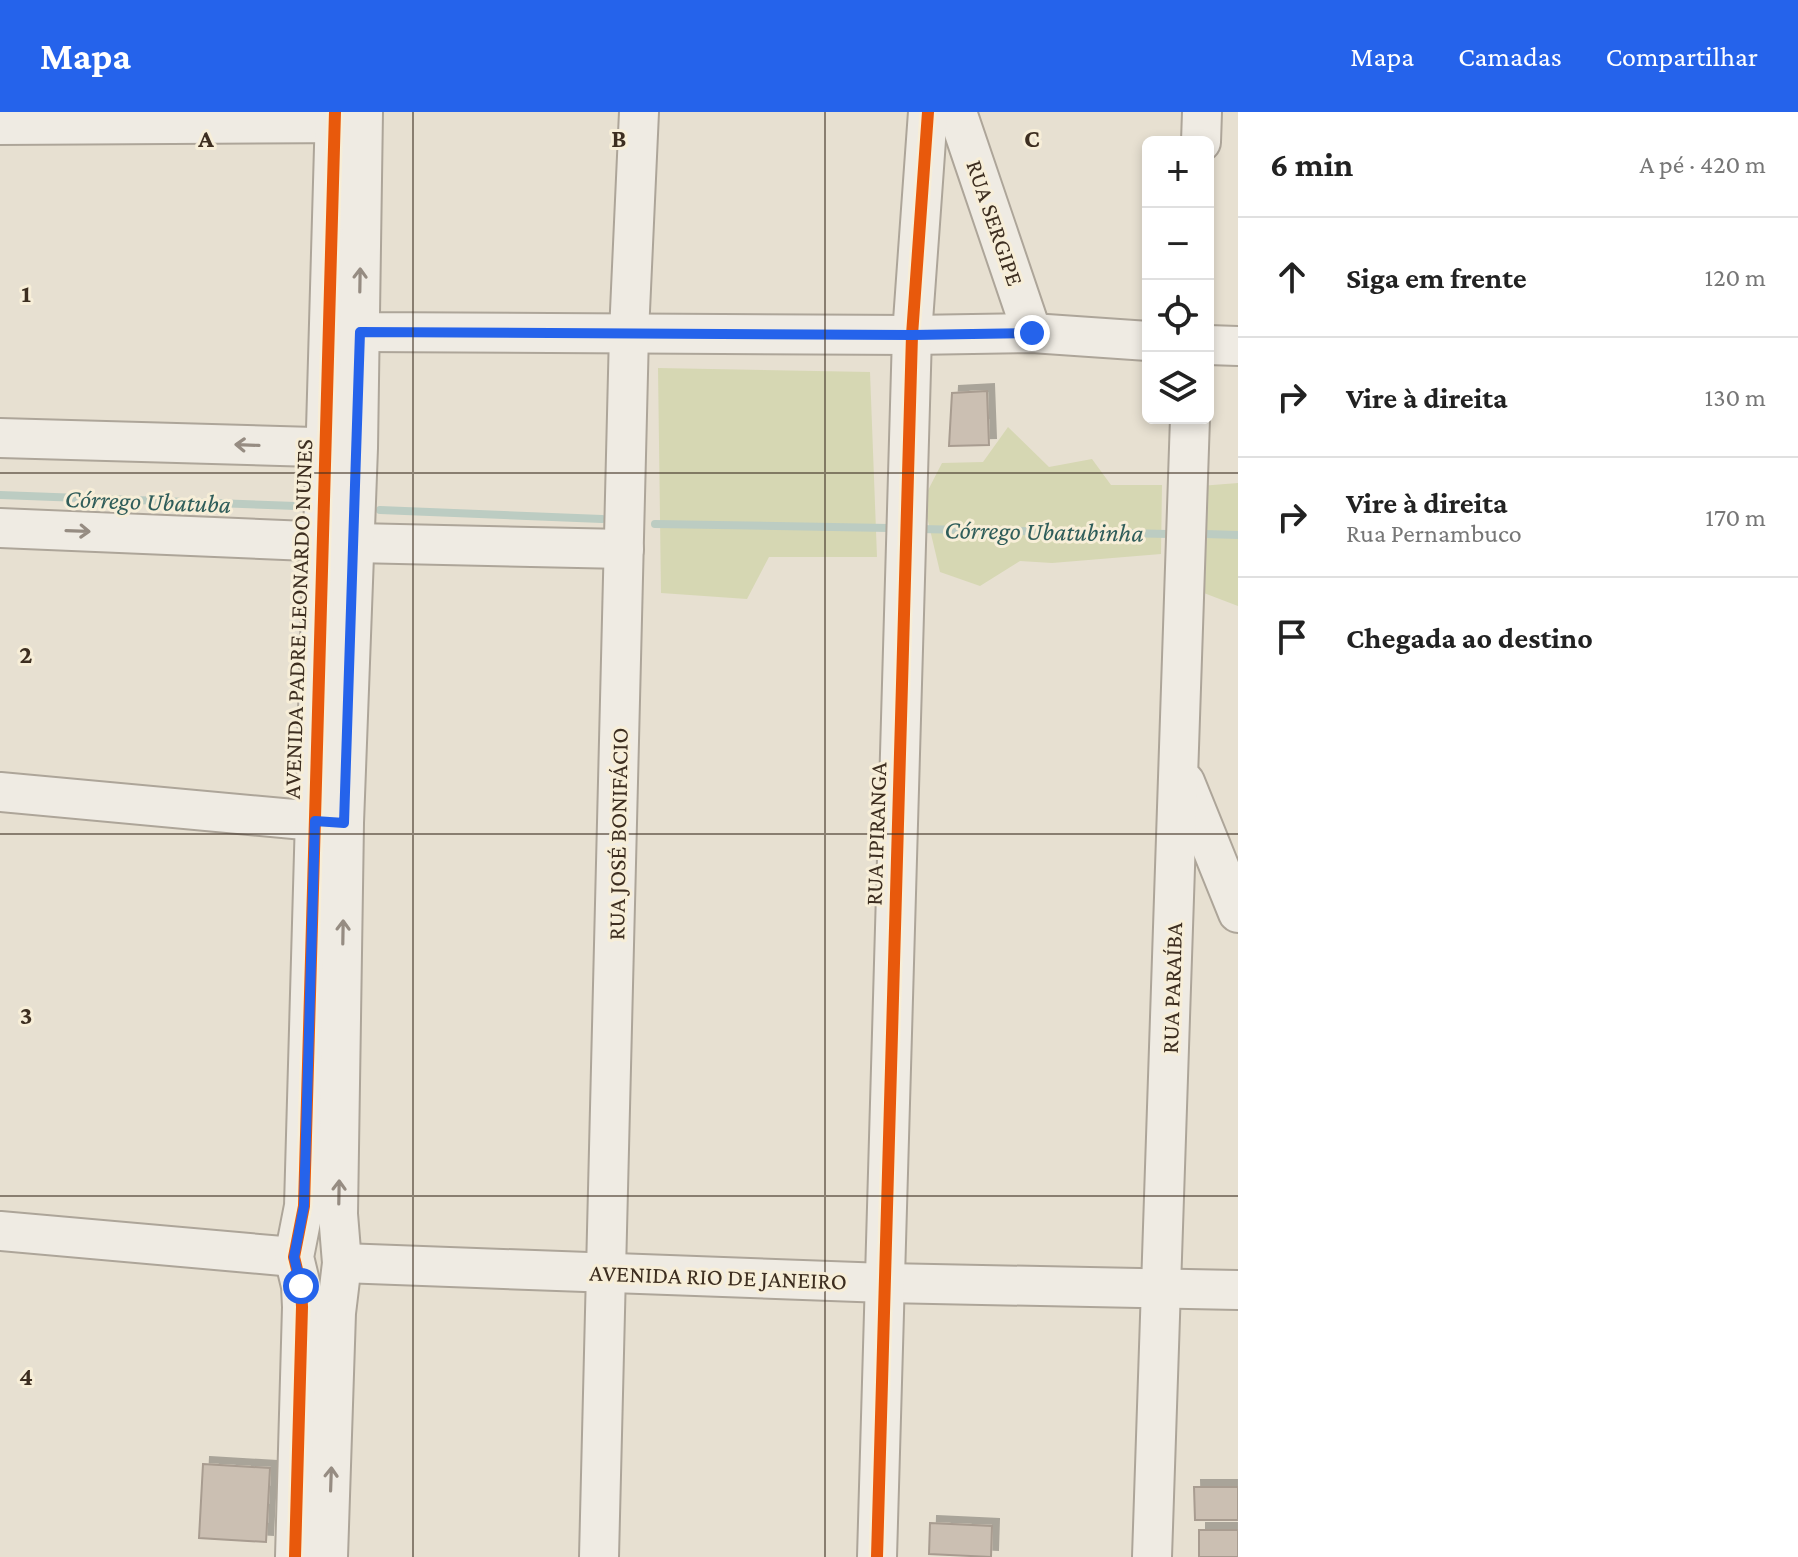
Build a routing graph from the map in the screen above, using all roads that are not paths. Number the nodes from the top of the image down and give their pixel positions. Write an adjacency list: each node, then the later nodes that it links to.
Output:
1 (639, 112): 9 (street, RUA JOSÉ BONIFÁCIO)
2 (928, 112): 11 (street, RUA IPIRANGA)
3 (957, 112): 10 (street, RUA SERGIPE)
4 (1202, 112): 7 (street)
5 (348, 117): 6 (street); 8 (street, AVENIDA PADRE LEONARDO NUNES)
6 (0, 125)
7 (1201, 136)
8 (344, 330): 9 (street); 17 (street, AVENIDA PADRE LEONARDO NUNES)
9 (629, 333): 11 (street); 20 (street, RUA JOSÉ BONIFÁCIO)
10 (1032, 333): 11 (street); 12 (street)
11 (912, 335): 29 (street, RUA IPIRANGA)
12 (1142, 341)
13 (1214, 345): 14 (street)
14 (1238, 346)
15 (1190, 424): 21 (street, RUA PARAÍBA)
16 (0, 438): 17 (street, one-way to 16)
17 (342, 448): 19 (street, AVENIDA PADRE LEONARDO NUNES)
18 (0, 528): 19 (street, one-way to 19)
19 (339, 542): 20 (street); 23 (street, AVENIDA PADRE LEONARDO NUNES)
20 (624, 549): 28 (street, RUA JOSÉ BONIFÁCIO)
21 (1179, 768): 24 (street); 30 (street, RUA PARAÍBA)
22 (0, 792): 23 (street)
23 (330, 822): 26 (street, AVENIDA PADRE LEONARDO NUNES); 27 (street, AVENIDA PADRE LEONARDO NUNES, one-way to 23)
24 (1238, 913)
25 (0, 1231): 26 (street)
26 (294, 1257): 27 (street); 32 (street, AVENIDA PADRE LEONARDO NUNES)
27 (342, 1263): 28 (street, AVENIDA RIO DE JANEIRO); 33 (street, AVENIDA PADRE LEONARDO NUNES, one-way to 27)
28 (608, 1274): 29 (street, AVENIDA RIO DE JANEIRO); 34 (street, RUA JOSÉ BONIFÁCIO)
29 (885, 1283): 30 (street, AVENIDA RIO DE JANEIRO); 35 (street, RUA IPIRANGA)
30 (1162, 1289): 31 (street, AVENIDA RIO DE JANEIRO); 36 (street, RUA PARAÍBA)
31 (1238, 1290)
32 (295, 1557)
33 (328, 1557)
34 (599, 1557)
35 (877, 1557)
36 (1152, 1557)

